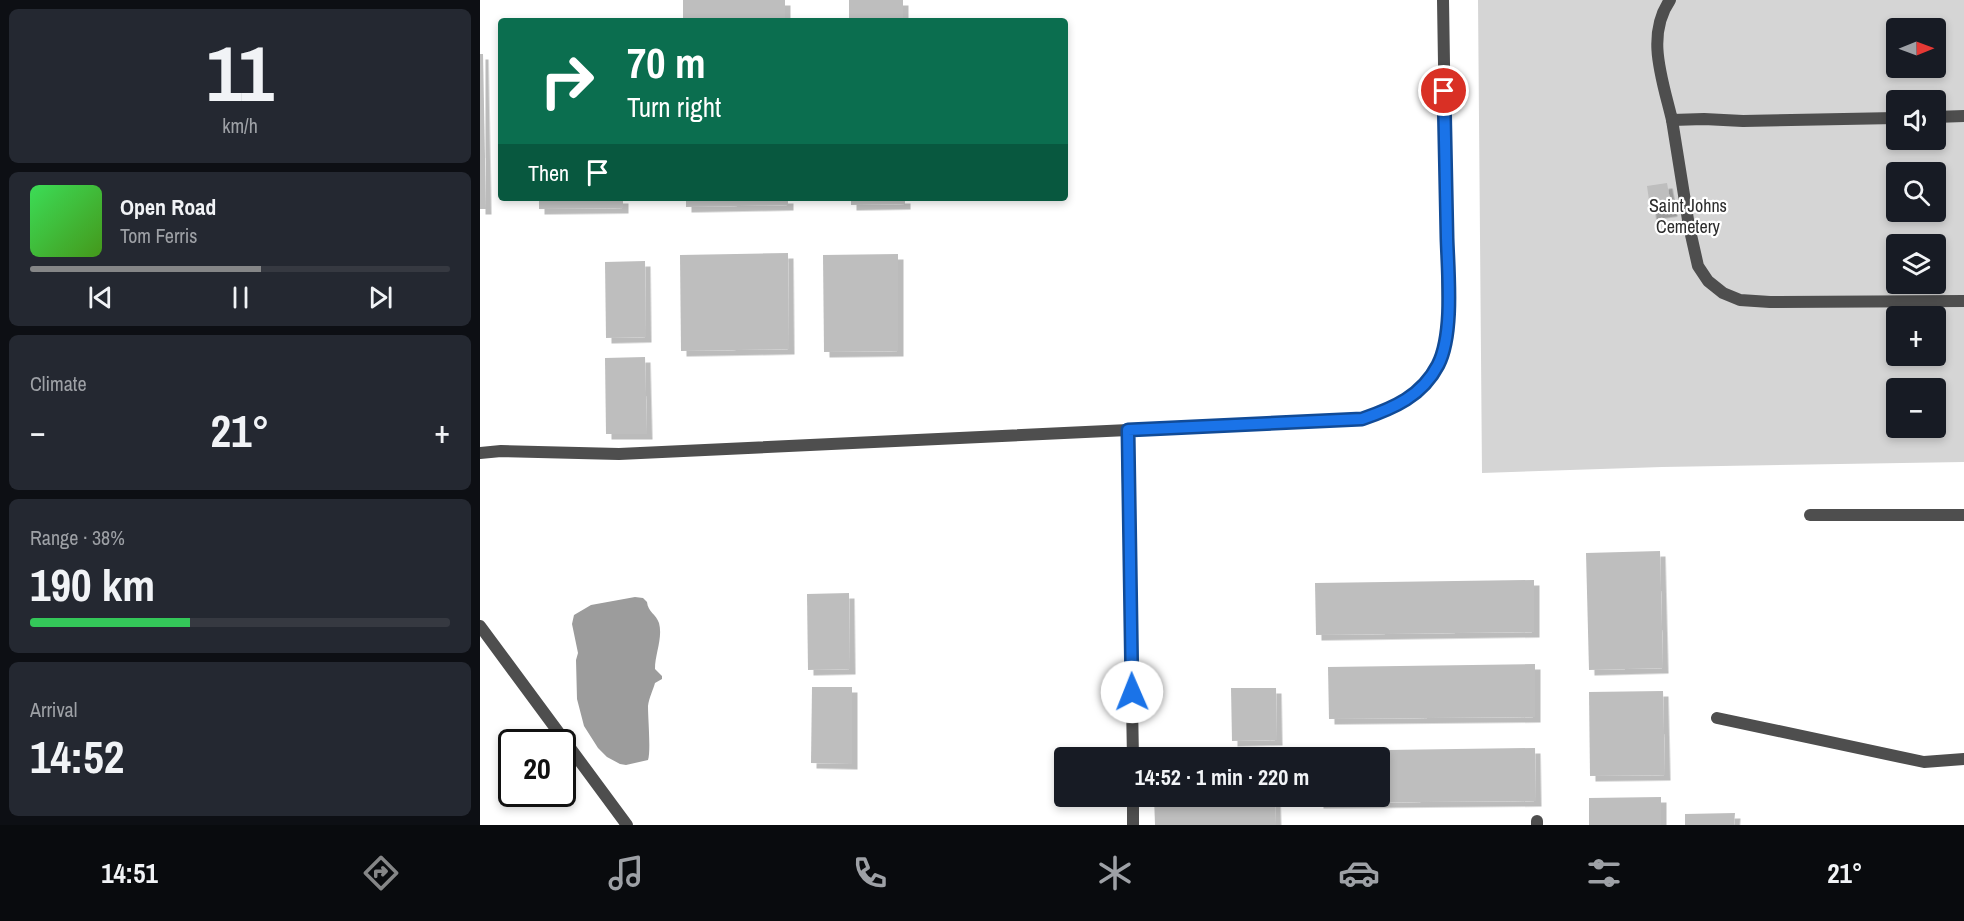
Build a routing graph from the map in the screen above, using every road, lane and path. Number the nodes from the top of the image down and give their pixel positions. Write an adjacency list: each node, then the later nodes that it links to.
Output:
1 (1443, 0): 8 (lane)
2 (1670, 0): 6 (lane)
3 (1964, 116): 4 (lane)
4 (1946, 117)
5 (1886, 118): 6 (lane)
6 (1672, 120): 7 (lane)
7 (1964, 301)
8 (1128, 430): 9 (lane); 14 (lane)
9 (480, 453)
10 (1810, 515): 11 (lane)
11 (1964, 515)
12 (480, 626): 17 (lane)
13 (1717, 718): 15 (lane)
14 (1133, 747)
15 (1964, 759)
16 (1133, 807): 18 (lane)
17 (627, 825)
18 (1133, 825)

